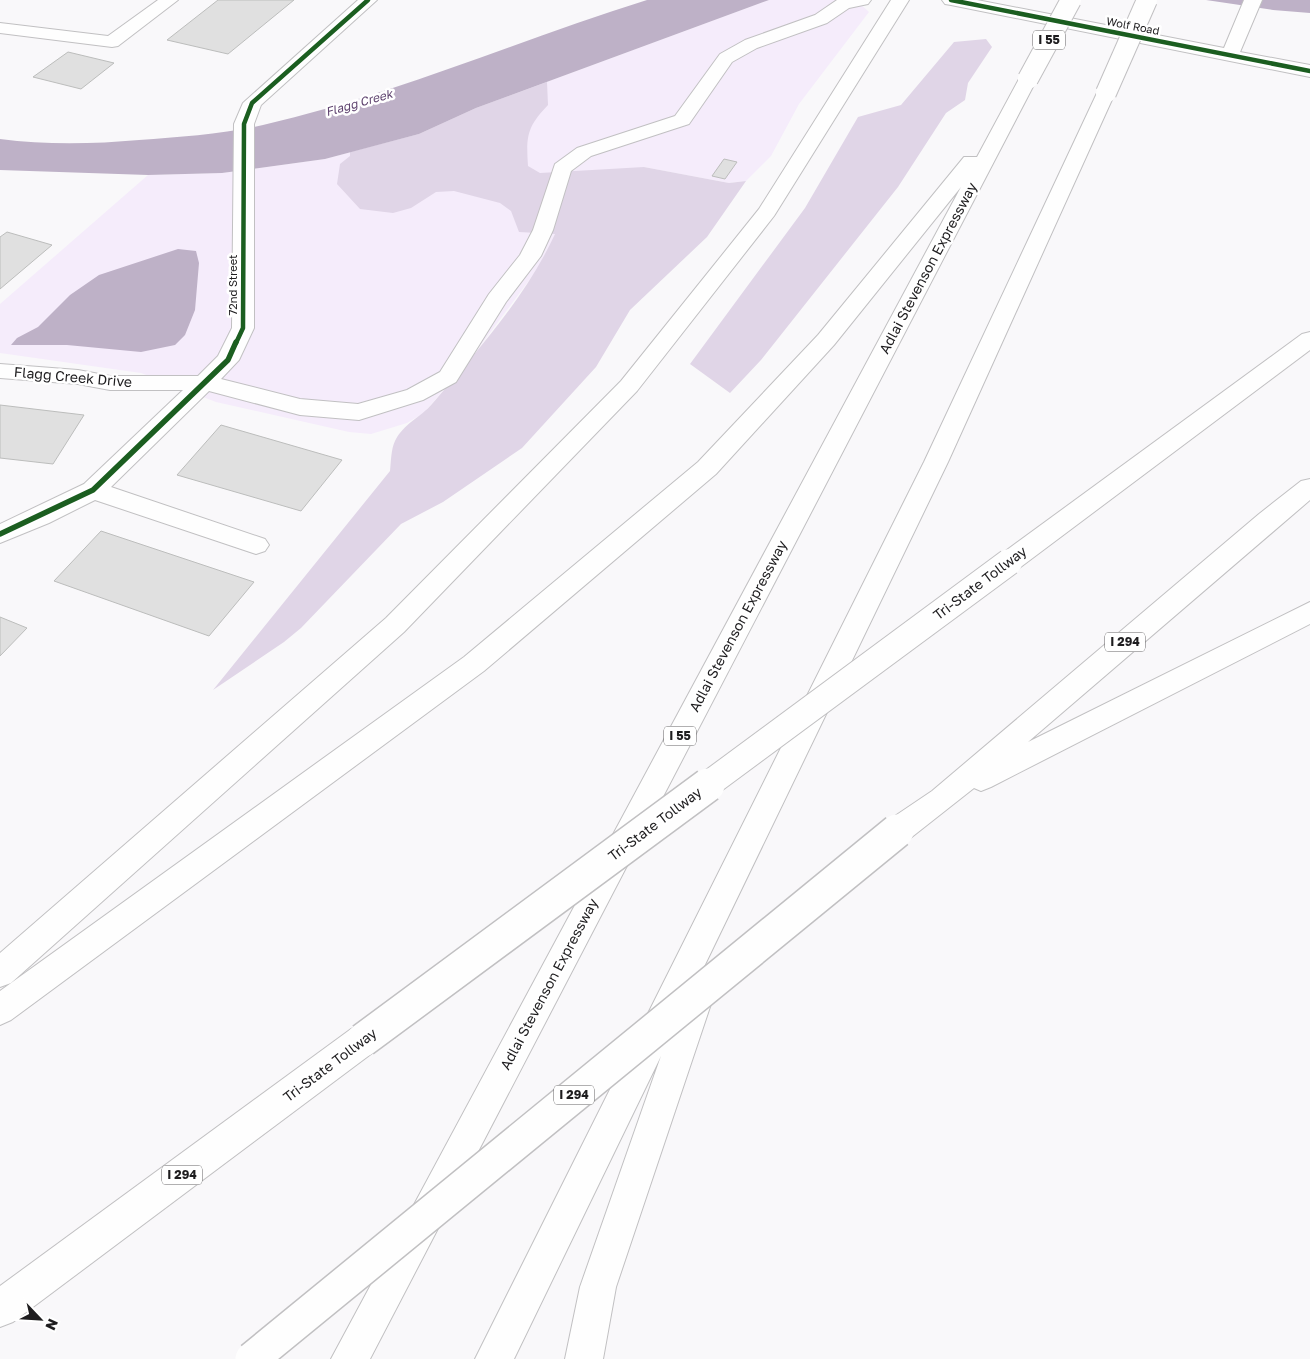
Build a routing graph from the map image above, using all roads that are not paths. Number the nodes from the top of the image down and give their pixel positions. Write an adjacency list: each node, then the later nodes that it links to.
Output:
1 (169, 0): 9 (main road)
2 (368, 0): 15 (main road, 72nd Street)
3 (862, 0): 15 (main road, Flagg Creek Drive)
4 (900, 0): 23 (main road)
5 (951, 0): 10 (main road, Wolf Road)
6 (1071, 0): 12 (main road, Adlai Stevenson Expressway / I 55, bridge)
7 (1147, 0): 22 (main road, bridge)
8 (1253, 0): 10 (main road)
9 (0, 28)
10 (1230, 55): 11 (main road, Wolf Road)
11 (1310, 71)
12 (1010, 114): 24 (main road); 27 (main road, Adlai Stevenson Expressway / I 55)
13 (1310, 338): 25 (main road, Tri-State Tollway / I 294, bridge)
14 (0, 371): 15 (main road, Flagg Creek Drive)
15 (206, 383): 17 (main road, 72nd Street)
16 (1310, 487): 21 (main road, I 294)
17 (93, 490): 18 (main road, 72nd Street); 19 (main road)
18 (0, 534)
19 (256, 545)
20 (1310, 612): 21 (main road)
21 (942, 799): 26 (main road, I 294, bridge)
22 (757, 825): 28 (main road); 29 (main road)
23 (0, 973)
24 (0, 1010)
25 (0, 1309)
26 (252, 1359)
27 (350, 1359)
28 (494, 1359)
29 (584, 1359)

